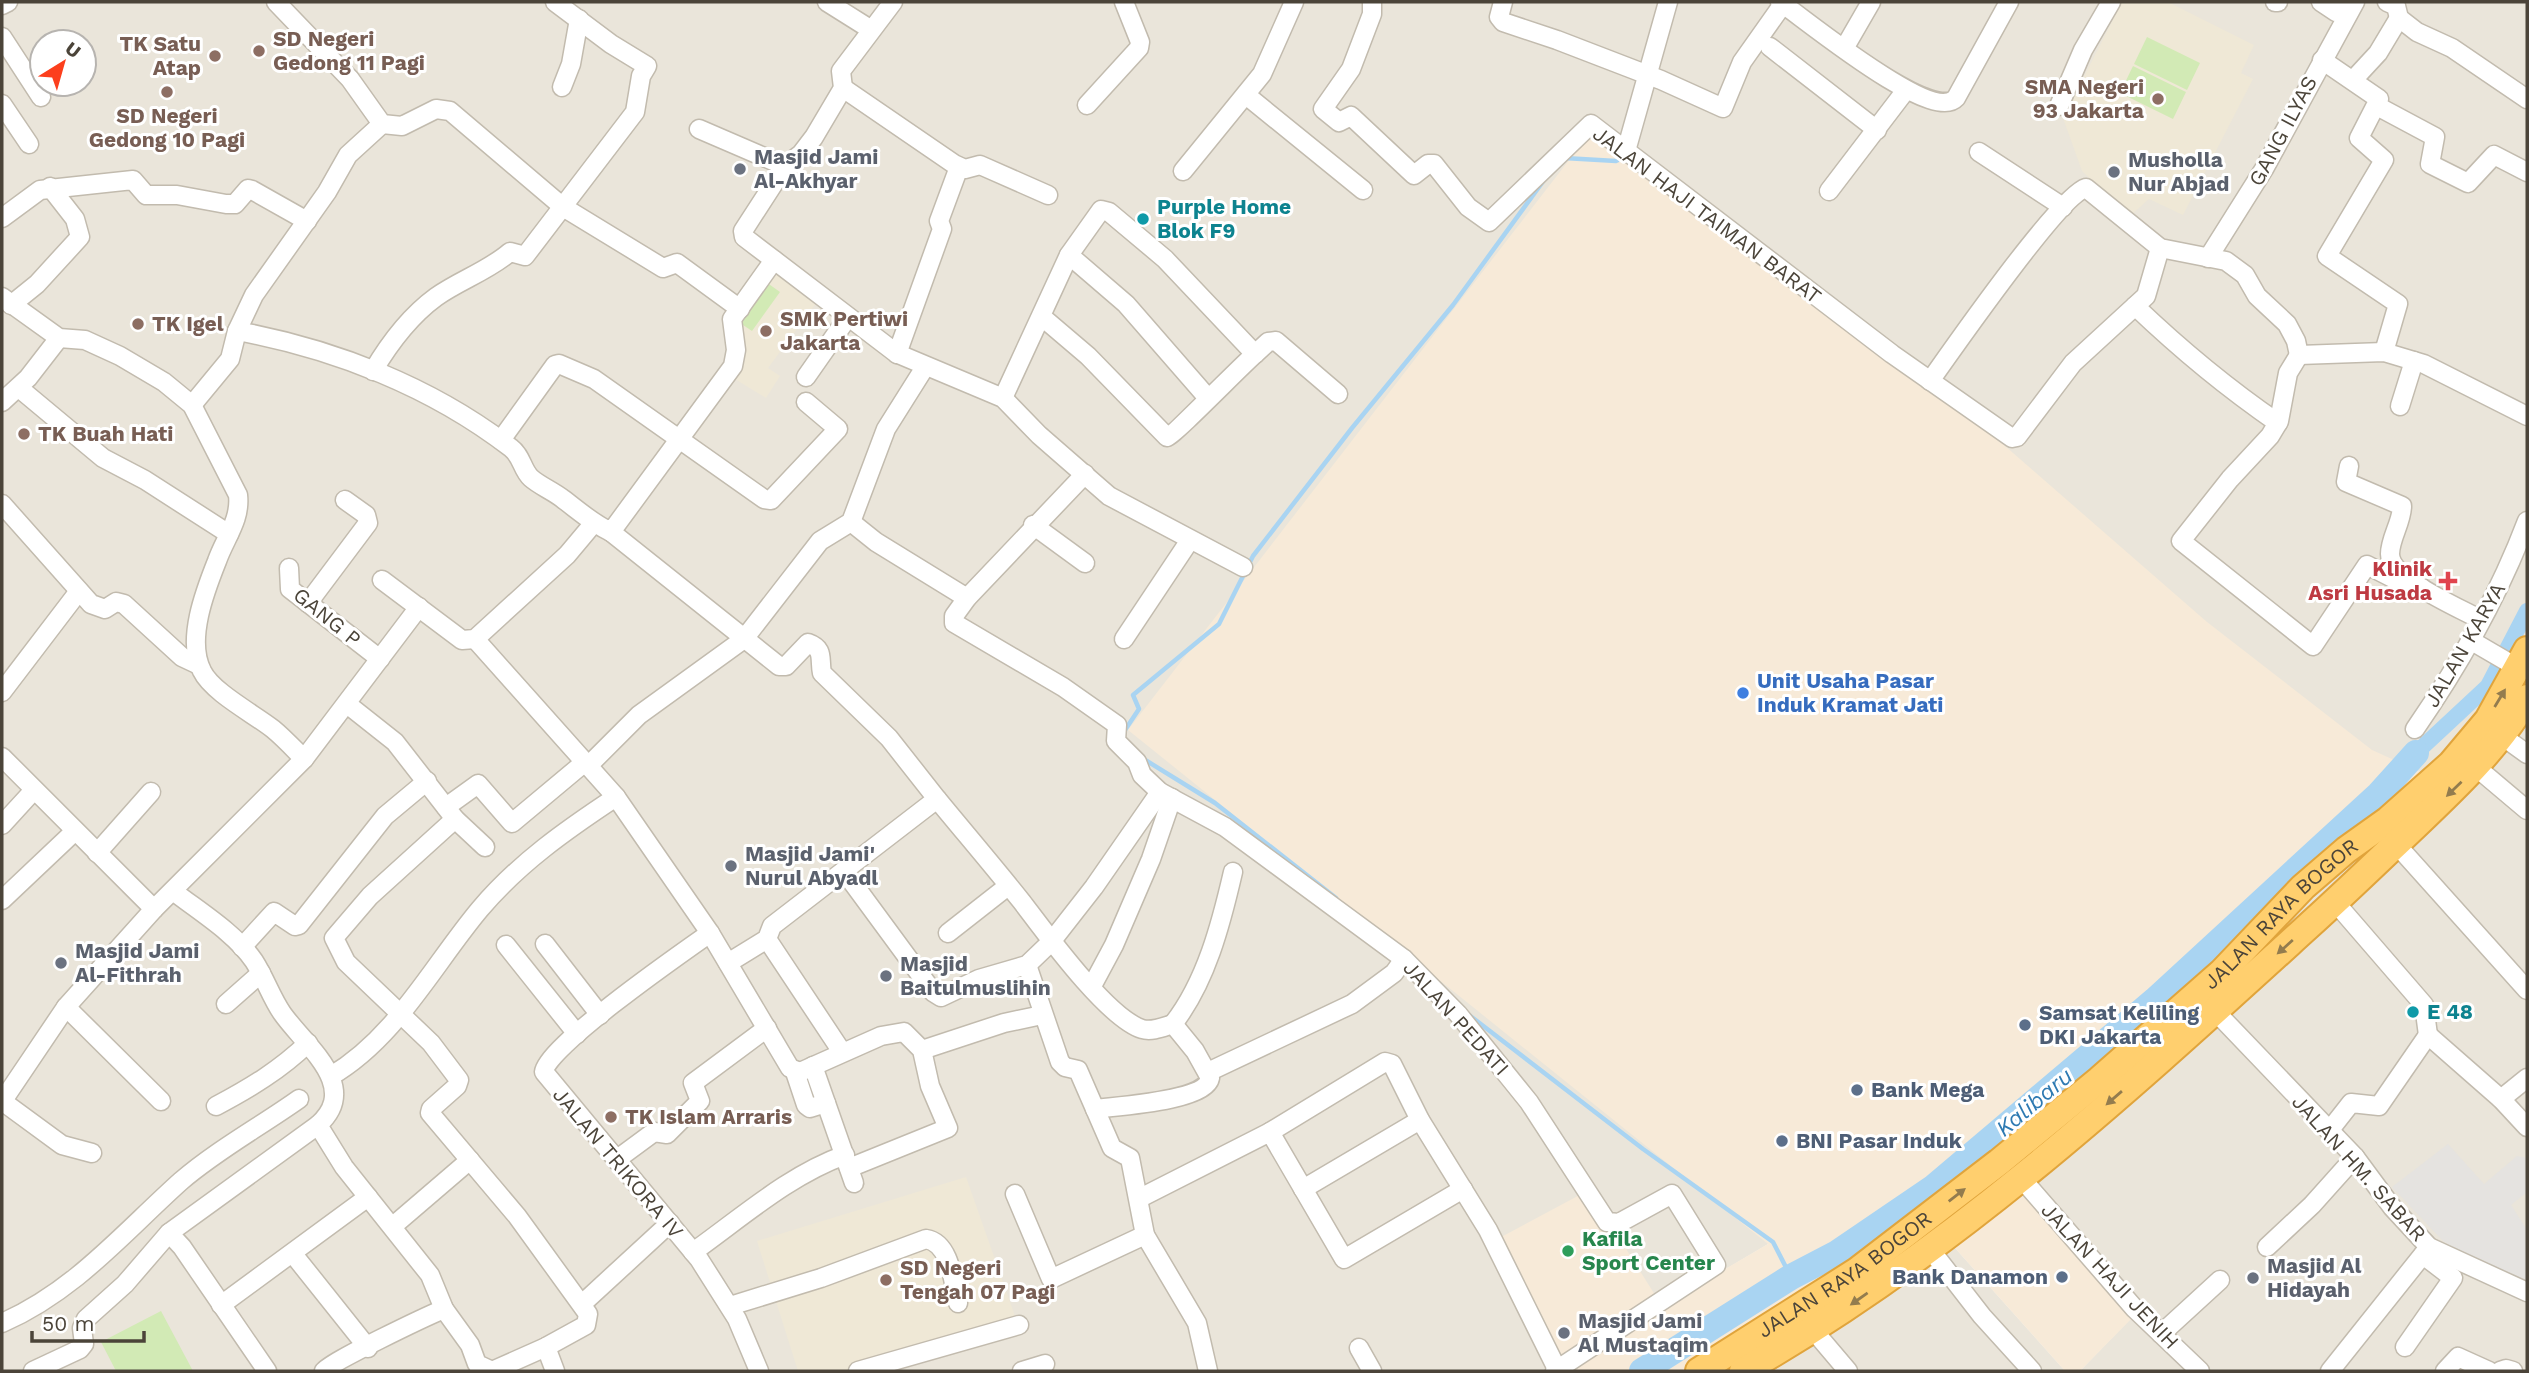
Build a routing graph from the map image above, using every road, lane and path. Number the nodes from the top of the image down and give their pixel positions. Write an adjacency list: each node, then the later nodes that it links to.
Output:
1 (8, 2): 18 (street)
2 (275, 2): 38 (street)
3 (555, 2): 20 (street)
4 (827, 2): 21 (street)
5 (893, 2): 21 (street)
6 (1124, 2): 35 (street)
7 (1294, 2): 33 (street)
8 (1372, 2): 43 (street, JALAN HAJI TAIMAN BARAT)
9 (1503, 2): 27 (street)
10 (1668, 2): 27 (street)
11 (1871, 2): 24 (street)
12 (2009, 2): 31 (street)
13 (2110, 2): 36 (street)
14 (2321, 2): 15 (street)
15 (2344, 2)
16 (2354, 2): 25 (street, GANG ILYAS)
17 (1781, 3): 24 (street); 27 (street)
18 (2, 5)
19 (2392, 6): 28 (street); 32 (street)
20 (577, 11): 29 (street); 52 (street)
21 (870, 29): 30 (street)
22 (2, 37): 26 (street)
23 (1770, 47): 40 (street)
24 (1845, 47): 31 (street)
25 (2322, 60): 28 (street); 58 (street, GANG ILYAS)
26 (28, 77)
27 (1653, 77): 43 (street)
28 (2353, 80): 37 (street)
29 (562, 87)
30 (843, 88): 44 (street); 45 (street)
31 (1906, 90): 40 (street)
32 (2525, 94)
33 (1246, 95): 46 (street); 49 (street)
34 (2, 104): 41 (street)
35 (1087, 105)
36 (2059, 106)
37 (2377, 106): 47 (street); 67 (street)
38 (382, 124): 52 (street); 55 (street)
39 (699, 130): 44 (street)
40 (1877, 130): 50 (street)
41 (29, 144)
42 (1979, 152): 53 (street)
43 (1628, 153): 75 (street, JALAN HAJI TAIMAN BARAT)
44 (785, 166): 59 (street)
45 (959, 167): 51 (street); 68 (street)
46 (1183, 171)
47 (2527, 172)
48 (50, 187): 54 (street); 55 (street); 60 (street)
49 (1363, 190)
50 (1829, 191)
51 (1048, 195)
52 (562, 207): 62 (street); 73 (street)
53 (2063, 207): 56 (street); 75 (street)
54 (2, 218)
55 (307, 221): 65 (street)
56 (2160, 248): 58 (street); 61 (street)
57 (1069, 255): 63 (street); 69 (street); 78 (street)
58 (2208, 258): 70 (street)
59 (774, 260): 62 (street); 64 (street)
60 (6, 301): 66 (street)
61 (2135, 306): 75 (street, JALAN HAJI TAIMAN BARAT); 85 (street)
62 (740, 309): 86 (street)
63 (1041, 316): 78 (street); 79 (street)
64 (848, 317): 68 (street); 74 (street)
65 (237, 331): 73 (street); 82 (street)
66 (59, 338): 76 (street); 82 (street)
67 (2384, 352): 70 (street); 71 (street)
68 (897, 354): 72 (street)
69 (1255, 354): 77 (street); 78 (street)
70 (2299, 355): 85 (street)
71 (2414, 361): 83 (street); 84 (street)
72 (925, 367): 79 (street); 93 (street)
73 (373, 371): 87 (street)
74 (806, 377)
75 (1930, 381)
76 (19, 388): 80 (street); 97 (street)
77 (1338, 394)
78 (1208, 397)
79 (1003, 398): 89 (street)
80 (2, 402)
81 (806, 402): 86 (street)
82 (192, 405): 97 (street)
83 (2400, 406)
84 (2527, 416)
85 (2278, 423): 103 (street)
86 (680, 439): 87 (street); 96 (street)
87 (501, 440): 94 (street)
88 (2349, 466): 103 (street)
89 (1085, 474): 95 (street); 98 (street)
90 (345, 500): 106 (street)
91 (2, 504): 104 (street)
92 (2527, 521): 108 (street, JALAN KARYA)
93 (851, 522): 105 (street); 110 (street)
94 (593, 524): 96 (street); 109 (street)
95 (1033, 525): 99 (street); 105 (street)
96 (611, 532): 110 (street)
97 (229, 534): 115 (street)
98 (1190, 540): 100 (street); 111 (street)
99 (1085, 562)
100 (1243, 567)
101 (289, 568): 106 (street, GANG P)
102 (382, 580): 107 (street)
103 (2422, 588): 108 (street)
104 (79, 591): 115 (street); 116 (street)
105 (967, 598): 128 (street, JALAN PEDATI)
106 (308, 603): 113 (street, GANG P)
107 (419, 607): 109 (street); 113 (street)
108 (2481, 620): 112 (street, JALAN KARYA)
109 (475, 639): 123 (street)
110 (744, 639): 123 (street); 130 (street)
111 (1124, 639)
112 (2470, 640): 114 (street); 119 (street, JALAN KARYA)
113 (380, 659): 118 (street)
114 (2519, 661): 235 (highway, JALAN RAYA BOGOR, one-way to 114)
115 (200, 665): 122 (street)
116 (2, 692)
117 (2527, 698): 120 (highway, JALAN RAYA BOGOR)
118 (347, 704): 122 (street); 125 (street)
119 (2415, 729)
120 (2518, 745): 124 (highway, JALAN RAYA BOGOR)
121 (2, 757): 126 (street)
122 (304, 759): 141 (street)
123 (587, 764): 129 (street); 132 (street)
124 (2476, 767): 131 (street); 135 (highway, JALAN RAYA BOGOR, one-way to 135)
125 (427, 781): 132 (street); 151 (street)
126 (34, 790): 133 (street); 134 (street)
127 (151, 792): 137 (street)
128 (1166, 795): 148 (street); 152 (street, JALAN PEDATI); 156 (street)
129 (616, 797): 145 (street); 161 (street)
130 (937, 799): 138 (street); 140 (street)
131 (2527, 810)
132 (451, 813): 136 (street); 161 (street)
133 (2, 825)
134 (75, 831): 137 (street); 142 (street)
135 (2396, 844): 143 (highway, JALAN RAYA BOGOR); 157 (street)
136 (485, 847)
137 (97, 853): 144 (street)
138 (844, 872): 147 (street); 154 (street)
139 (1233, 872): 164 (street)
140 (1008, 886): 146 (street); 148 (street)
141 (173, 891): 144 (street); 151 (street)
142 (2, 900)
143 (2335, 902): 160 (highway, JALAN RAYA BOGOR, one-way to 160); 167 (street)
144 (154, 909): 159 (street)
145 (710, 933): 153 (street); 162 (street, JALAN TRIKORA IV)
146 (948, 933)
147 (767, 939): 153 (street); 170 (street)
148 (1051, 942): 154 (street); 156 (street)
149 (545, 944): 162 (street)
150 (506, 946): 166 (street)
151 (242, 947): 155 (street)
152 (1404, 959): 173 (street); 234 (street, JALAN PEDATI)
153 (728, 963): 165 (street)
154 (1027, 965): 163 (street)
155 (261, 973): 158 (street); 168 (street)
156 (1092, 986): 164 (street)
157 (2527, 990)
158 (226, 1004)
159 (66, 1007): 178 (street); 179 (street)
160 (2215, 1011): 186 (street, JALAN HM. SABAR); 193 (highway, JALAN RAYA BOGOR, one-way to 193)
161 (399, 1013): 174 (street); 190 (street)
162 (600, 1015): 166 (street, JALAN TRIKORA IV)
163 (1042, 1015): 169 (street); 182 (street)
164 (1173, 1024): 173 (street)
165 (767, 1028): 172 (street); 191 (street)
166 (577, 1034): 191 (street, JALAN TRIKORA IV)
167 (2428, 1035): 177 (street); 186 (street)
168 (308, 1043): 174 (street); 181 (street)
169 (922, 1050): 170 (street); 192 (street)
170 (842, 1052): 171 (street)
171 (813, 1066): 172 (street); 180 (street)
172 (792, 1070): 180 (street)
173 (1208, 1072): 182 (street)
174 (331, 1076): 184 (street)
175 (2527, 1079): 177 (street)
176 (299, 1098): 215 (street)
177 (2501, 1099): 185 (street)
178 (161, 1101)
179 (2, 1102): 188 (street)
180 (826, 1102): 192 (street)
181 (216, 1106)
182 (1095, 1109): 202 (street)
183 (1420, 1120): 187 (street); 194 (street); 195 (street)
184 (318, 1125): 198 (street); 201 (street)
185 (2527, 1127)
186 (2329, 1131): 189 (street, JALAN HM. SABAR)
187 (1270, 1132): 194 (street); 197 (street)
188 (92, 1153)
189 (2355, 1157): 203 (street); 205 (street, JALAN HM. SABAR)
190 (470, 1160): 200 (street); 211 (street)
191 (616, 1160): 199 (street, JALAN TRIKORA IV)
192 (850, 1169): 206 (street)
193 (2022, 1178): 204 (highway, JALAN RAYA BOGOR); 218 (street, JALAN HAJI JENIH)
194 (1303, 1189): 195 (street)
195 (1463, 1189): 234 (street)
196 (1015, 1194): 202 (street)
197 (1144, 1196)
198 (368, 1197): 200 (street); 207 (street)
199 (670, 1223): 206 (street, JALAN TRIKORA IV); 211 (street)
200 (393, 1226): 214 (street)
201 (169, 1233): 212 (street); 225 (street)
202 (1145, 1235): 232 (street)
203 (2267, 1247)
204 (1930, 1249): 217 (highway, JALAN RAYA BOGOR, one-way to 217); 238 (street)
205 (2426, 1251): 209 (street, JALAN HM. SABAR); 219 (street); 240 (street)
206 (693, 1252): 213 (street, JALAN TRIKORA IV)
207 (293, 1254): 212 (street); 220 (street)
208 (2220, 1280): 218 (street)
209 (2527, 1292)
210 (958, 1303): 213 (street)
211 (582, 1304): 221 (street)
212 (221, 1305): 226 (street)
213 (730, 1306): 229 (street, JALAN TRIKORA IV)
214 (444, 1309): 220 (street); 224 (street)
215 (2, 1323)
216 (1019, 1325): 230 (street)
217 (1814, 1331): 236 (highway, JALAN RAYA BOGOR); 237 (street)
218 (2161, 1334): 239 (street, JALAN HAJI JENIH)
219 (2405, 1347)
220 (368, 1348): 227 (street)
221 (546, 1348): 224 (street); 228 (street)
222 (1359, 1348): 233 (street)
223 (1045, 1364): 231 (street)
224 (480, 1370)
225 (33, 1371)
226 (267, 1371)
227 (324, 1371)
228 (555, 1371)
229 (759, 1371)
230 (858, 1371)
231 (1022, 1371)
232 (1209, 1371)
233 (1372, 1371)
234 (1557, 1371)
235 (1699, 1371)
236 (1743, 1371)
237 (1848, 1371)
238 (2032, 1371)
239 (2200, 1371)
240 (2330, 1371)
241 (2445, 1371): 242 (street)
242 (2489, 1371)
243 (2500, 1371): 244 (street)
244 (2513, 1371)

